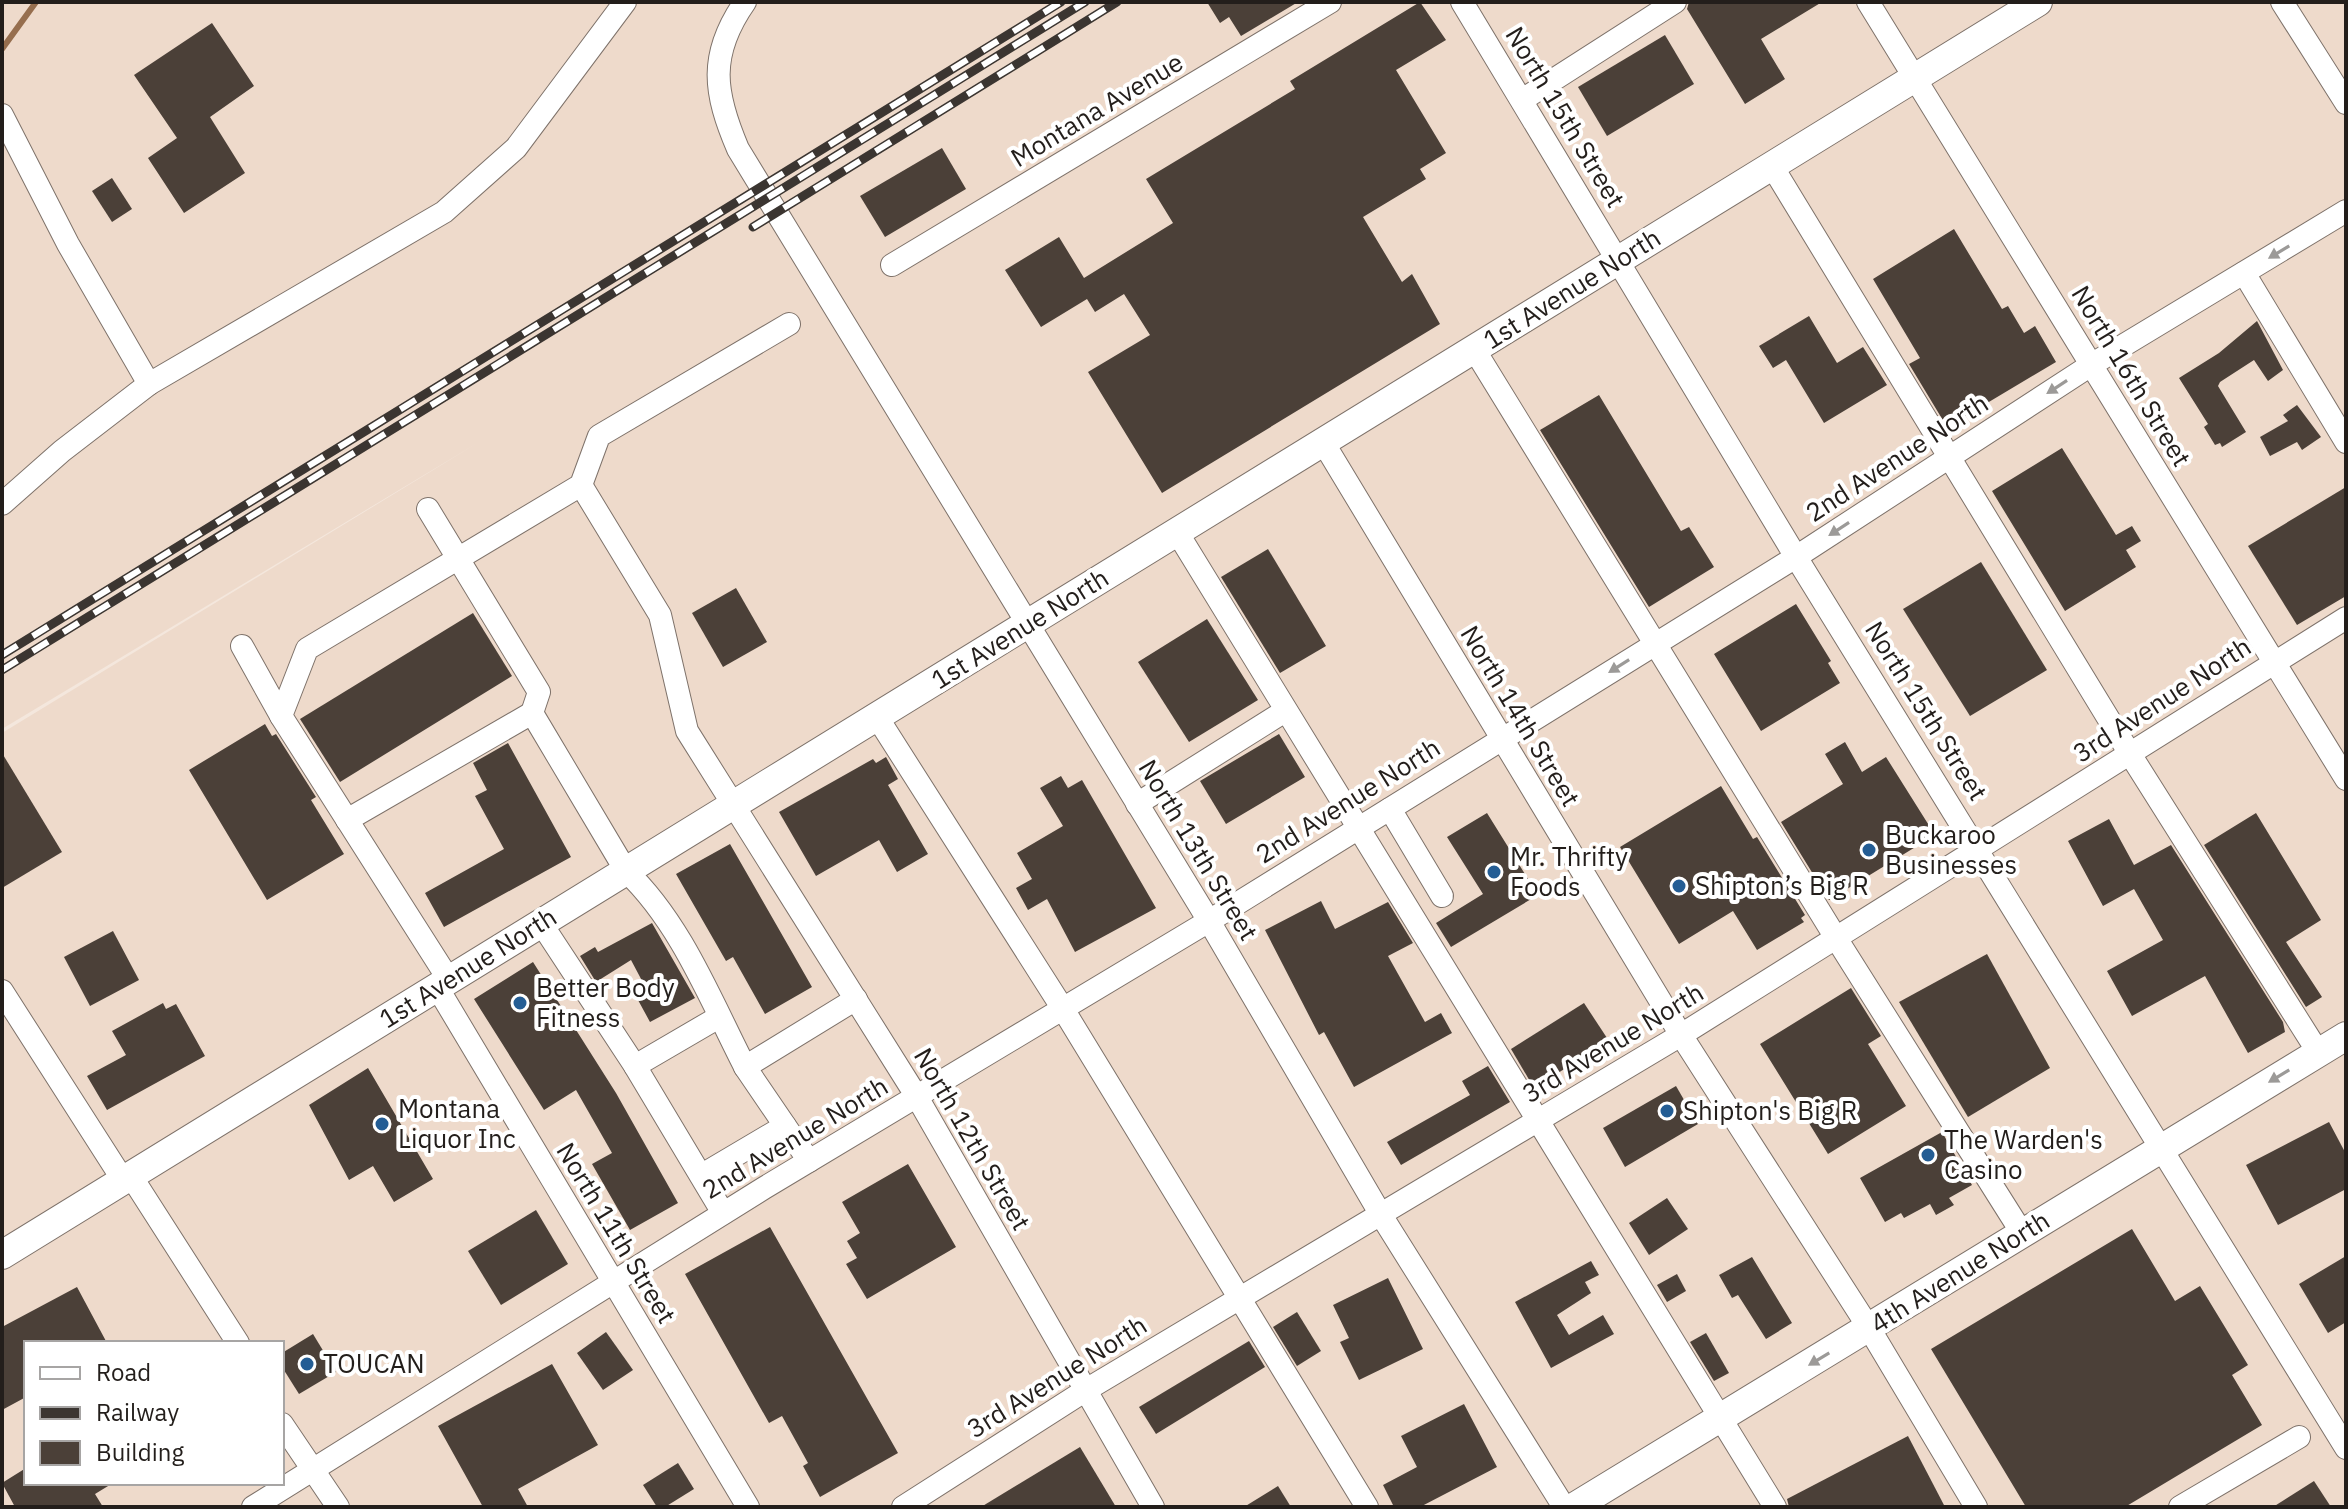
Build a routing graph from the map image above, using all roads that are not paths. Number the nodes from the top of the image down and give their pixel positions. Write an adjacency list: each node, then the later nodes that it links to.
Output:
1 (625, 2): 21 (street)
2 (745, 2): 32 (street, North 13th Street)
3 (1330, 2): 16 (street, Montana Avenue)
4 (1462, 2): 10 (street, North 15th Street)
5 (1675, 2): 10 (street)
6 (1868, 2): 9 (street, North 16th Street)
7 (2038, 2): 9 (main road, 1st Avenue North)
8 (2282, 2): 11 (street)
9 (1916, 77): 13 (main road, 1st Avenue North); 20 (street, North 16th Street)
10 (1522, 100): 15 (street, North 15th Street)
11 (2346, 103)
12 (2, 115): 21 (street)
13 (1772, 166): 15 (main road, 1st Avenue North); 24 (street)
14 (2346, 211): 17 (street, 2nd Avenue North, one-way to 17)
15 (1619, 260): 19 (main road, 1st Avenue North); 30 (street, North 15th Street)
16 (892, 265)
17 (2244, 273): 20 (street, 2nd Avenue North); 23 (street)
18 (789, 324): 25 (street)
19 (1474, 349): 22 (main road, 1st Avenue North); 33 (street)
20 (2091, 365): 24 (street, 2nd Avenue North, one-way to 24); 35 (street, North 16th Street)
21 (149, 384): 26 (street)
22 (1323, 442): 28 (main road, 1st Avenue North); 40 (street, North 14th Street)
23 (2346, 442)
24 (1949, 458): 30 (street, 2nd Avenue North, one-way to 30); 41 (street)
25 (581, 485): 29 (street); 43 (street, North 12th Street)
26 (2, 504)
27 (428, 509): 29 (street)
28 (1177, 532): 32 (main road, 1st Avenue North); 36 (street)
29 (457, 557): 37 (street); 38 (street)
30 (1796, 557): 33 (street, 2nd Avenue North); 48 (street, North 15th Street)
31 (2346, 618): 35 (street, 3rd Avenue North)
32 (1026, 625): 39 (main road, 1st Avenue North); 44 (street, North 13th Street)
33 (1654, 644): 40 (street, 2nd Avenue North, one-way to 40); 53 (street)
34 (242, 646): 38 (street, North 11th Street)
35 (2273, 663): 41 (street, 3rd Avenue North); 42 (street, North 16th Street)
36 (1285, 711): 44 (street); 47 (street)
37 (532, 713): 46 (street); 49 (street)
38 (281, 716): 46 (street, North 11th Street)
39 (877, 717): 43 (main road, 1st Avenue North); 57 (street)
40 (1501, 739): 45 (street, 2nd Avenue North); 59 (street, North 14th Street)
41 (2130, 754): 48 (street, 3rd Avenue North); 61 (street)
42 (2346, 779)
43 (735, 804): 49 (main road, 1st Avenue North); 56 (street, North 12th Street)
44 (1137, 804): 51 (street, North 13th Street)
45 (1390, 809): 47 (street, 2nd Avenue North); 50 (street)
46 (347, 820): 54 (street, North 11th Street)
47 (1357, 829): 51 (street, 2nd Avenue North); 65 (street)
48 (1979, 849): 53 (street, 3rd Avenue North); 67 (street, North 15th Street)
49 (626, 871): 52 (main road, 1st Avenue North); 58 (street)
50 (1442, 896)
51 (1209, 921): 57 (street, 2nd Avenue North); 72 (street, North 13th Street)
52 (541, 923): 54 (main road, 1st Avenue North); 62 (street)
53 (1836, 938): 59 (street, 3rd Avenue North); 73 (street)
54 (443, 984): 70 (main road, 1st Avenue North); 75 (street, North 11th Street)
55 (2, 991): 70 (street)
56 (856, 999): 63 (street); 64 (street, North 12th Street)
57 (1063, 1009): 64 (street, 2nd Avenue North); 76 (street)
58 (719, 1017): 62 (street); 63 (street)
59 (1681, 1035): 65 (street, 3rd Avenue North); 77 (street, North 14th Street)
60 (2346, 1036): 61 (main road, 4th Avenue North)
61 (2318, 1052): 67 (main road, 4th Avenue North, one-way to 67)
62 (635, 1066): 69 (street)
63 (745, 1067): 66 (street)
64 (917, 1097): 68 (street, 2nd Avenue North); 79 (street, North 12th Street)
65 (1538, 1121): 72 (street, 3rd Avenue North); 80 (street)
66 (785, 1126): 68 (street); 69 (street)
67 (2161, 1146): 73 (main road, 4th Avenue North); 83 (street, North 15th Street)
68 (809, 1161): 71 (street, 2nd Avenue North)
69 (702, 1175): 71 (street)
70 (127, 1178): 74 (main road, 1st Avenue North); 78 (street)
71 (723, 1213): 75 (street, 2nd Avenue North)
72 (1381, 1215): 76 (street, 3rd Avenue North); 91 (street, North 13th Street)
73 (2022, 1233): 77 (main road, 4th Avenue North)
74 (2, 1255)
75 (614, 1283): 84 (street, 2nd Avenue North); 87 (street, North 11th Street)
76 (1238, 1300): 79 (street, 3rd Avenue North); 90 (street)
77 (1869, 1328): 80 (main road, 4th Avenue North, one-way to 80); 94 (street, North 14th Street)
78 (237, 1341)
79 (1086, 1390): 88 (street, 3rd Avenue North); 89 (street, North 12th Street)
80 (1719, 1419): 92 (main road, 4th Avenue North); 93 (street)
81 (284, 1427): 84 (street)
82 (2299, 1437): 95 (street)
83 (2346, 1448)
84 (311, 1470): 85 (street, 2nd Avenue North); 86 (street)
85 (253, 1507)
86 (338, 1507)
87 (748, 1507)
88 (903, 1507)
89 (1153, 1507)
90 (1367, 1507)
91 (1564, 1507)
92 (1574, 1507)
93 (1775, 1507)
94 (1976, 1507)
95 (2180, 1507)

